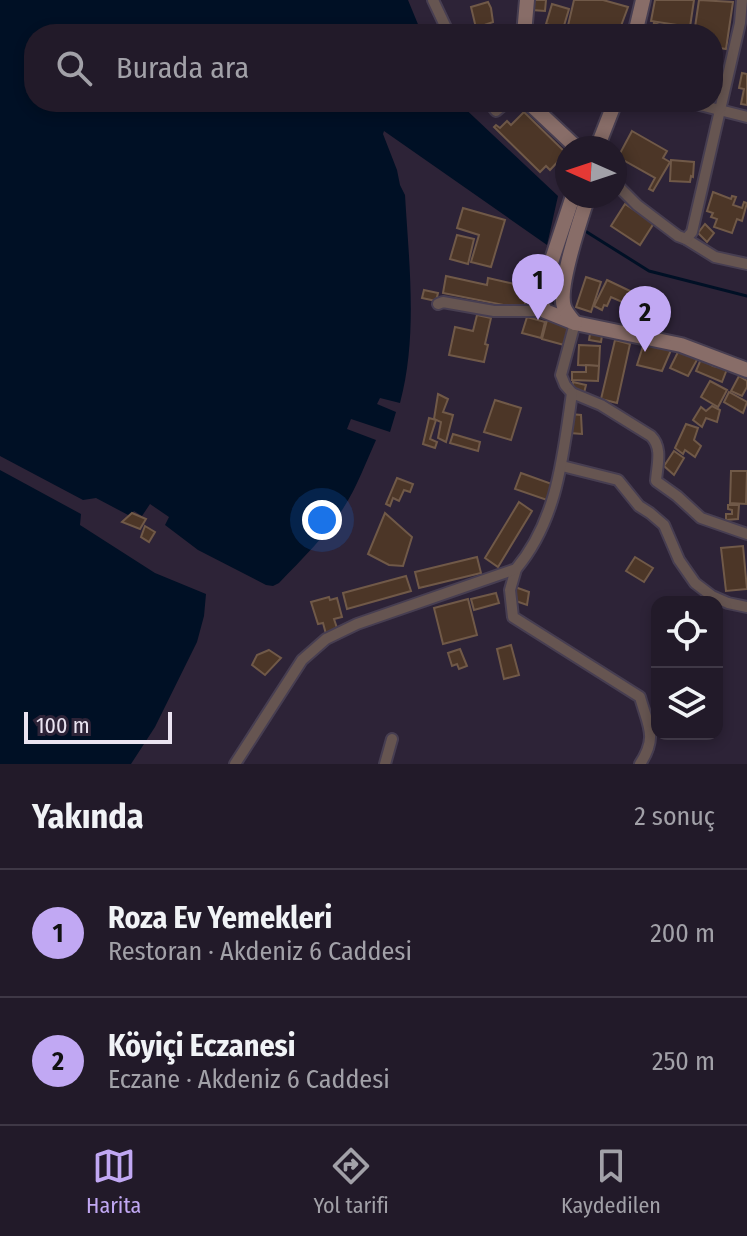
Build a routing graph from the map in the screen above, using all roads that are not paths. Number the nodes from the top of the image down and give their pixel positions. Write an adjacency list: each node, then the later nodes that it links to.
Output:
1 (433, 0): 5 (street)
2 (527, 0): 6 (main road)
3 (643, 0): 7 (main road)
4 (742, 0): 8 (street)
5 (444, 24)
6 (525, 24)
7 (637, 24)
8 (723, 98)
9 (539, 112): 14 (main road)
10 (611, 112): 15 (main road)
11 (720, 112): 19 (street)
12 (723, 112): 13 (street)
13 (747, 117)
14 (564, 136)
15 (602, 136)
16 (627, 194): 19 (street)
17 (569, 208): 22 (main road)
18 (585, 208): 23 (main road)
19 (686, 239): 20 (street)
20 (747, 264)
21 (438, 304): 22 (street)
22 (545, 311): 23 (main road)
23 (575, 323): 24 (main road); 25 (street)
24 (747, 370)
25 (572, 393): 26 (street); 27 (street)
26 (562, 466): 28 (street); 29 (street)
27 (747, 534)
28 (516, 569): 31 (street); 33 (street)
29 (747, 607)
30 (392, 739): 32 (street)
31 (235, 764)
32 (385, 764)
33 (640, 764)

